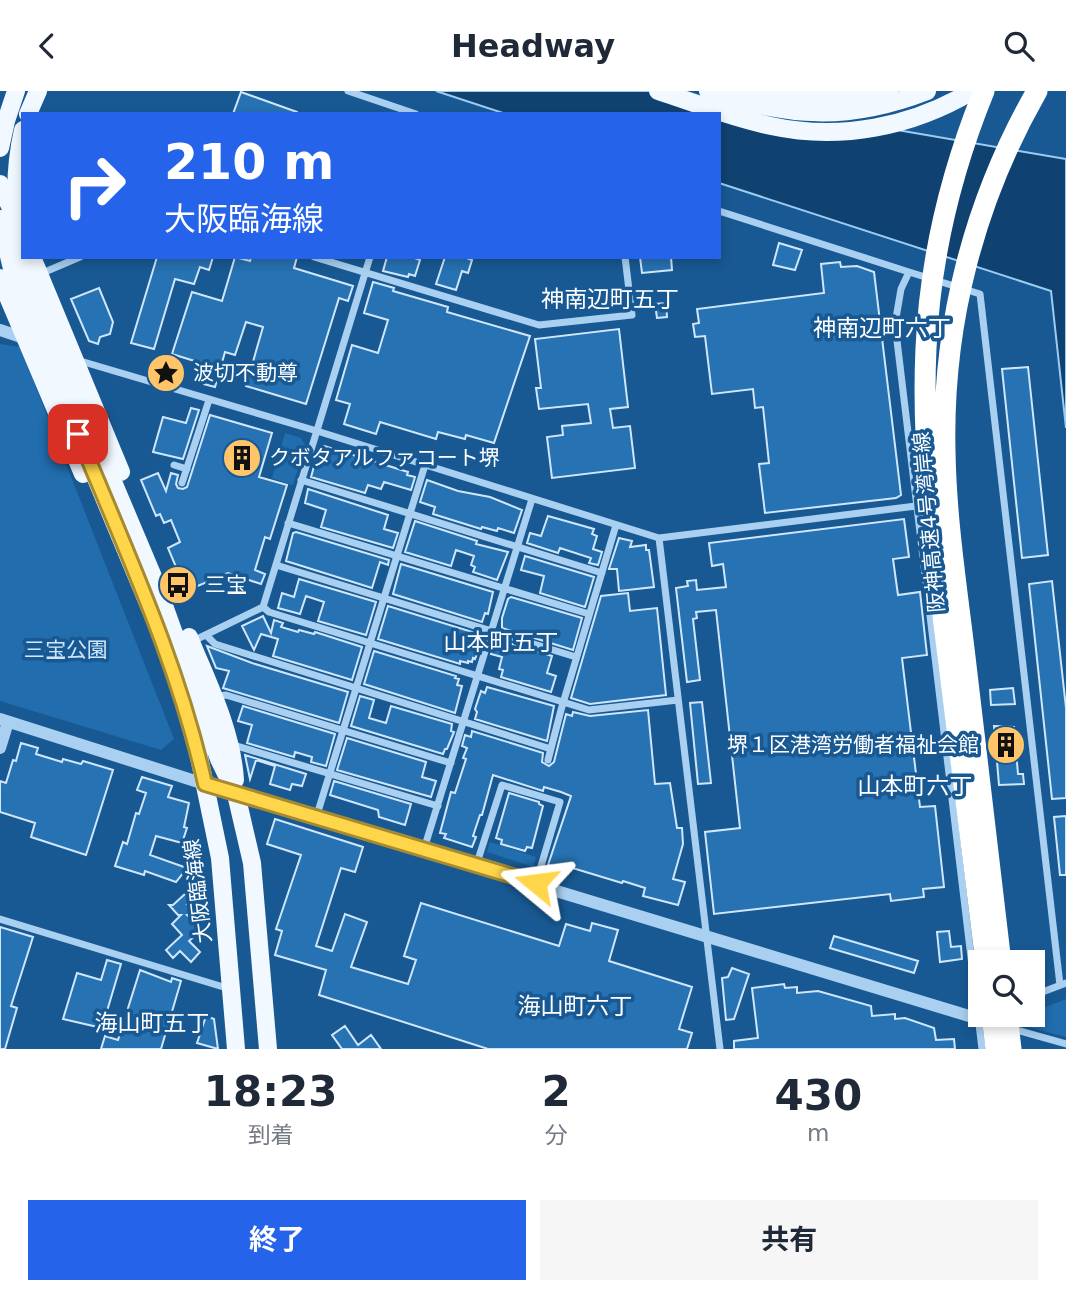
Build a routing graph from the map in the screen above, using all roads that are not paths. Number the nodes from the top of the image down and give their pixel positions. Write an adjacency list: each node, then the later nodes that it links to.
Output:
1 (16, 91): 15 (main road)
2 (38, 91): 12 (main road)
3 (348, 91): 13 (street)
4 (658, 91): 9 (main road)
5 (708, 91): 8 (main road)
6 (748, 91): 7 (main road)
7 (889, 91)
8 (927, 91)
9 (972, 91)
10 (984, 91): 84 (highway, 阪神高速4号湾岸線, bridge)
11 (1037, 91): 85 (highway, 阪神高速4号湾岸線, bridge)
12 (29, 112)
13 (409, 112)
14 (21, 141): 20 (main road, bridge)
15 (0, 148)
16 (0, 184): 19 (main road)
17 (721, 212): 27 (street)
18 (0, 219): 35 (main road, 大阪臨海線, bridge)
19 (21, 231)
20 (21, 241)
21 (26, 259): 35 (main road, 大阪臨海線, bridge)
22 (69, 259): 26 (street)
23 (320, 259): 28 (street)
24 (369, 259): 28 (street)
25 (625, 259): 28 (street)
26 (36, 265): 32 (main road)
27 (909, 272): 42 (street); 86 (street)
28 (365, 273): 34 (street)
29 (0, 278): 31 (main road)
30 (0, 330): 31 (street)
31 (24, 338): 32 (street); 67 (main road)
32 (77, 360): 33 (street); 56 (main road)
33 (209, 400): 34 (street); 38 (street)
34 (317, 431): 37 (street); 39 (street)
35 (93, 454): 67 (main road, 大阪臨海線); 75 (main road, 大阪臨海線)
36 (174, 465): 38 (street)
37 (425, 465): 41 (street); 43 (street)
38 (187, 469): 40 (street)
39 (301, 480): 43 (street); 44 (street)
40 (182, 483)
41 (532, 499): 45 (street); 47 (street)
42 (916, 506): 46 (street); 83 (street)
43 (410, 513): 47 (street); 48 (street)
44 (288, 523): 48 (street); 49 (street)
45 (616, 524): 46 (street); 50 (street)
46 (659, 538): 62 (street)
47 (518, 547): 50 (street); 51 (street)
48 (397, 556): 51 (street); 52 (street)
49 (276, 565): 52 (street); 53 (street)
50 (602, 573): 54 (street)
51 (505, 588): 54 (street); 55 (street)
52 (384, 598): 55 (street); 57 (street)
53 (263, 607): 56 (street); 57 (street)
54 (589, 614): 58 (street)
55 (493, 631): 58 (street); 59 (street)
56 (198, 639): 60 (street); 61 (main road)
57 (370, 642): 59 (street); 60 (street)
58 (576, 657): 63 (street)
59 (478, 676): 63 (street); 65 (street)
60 (356, 686): 65 (street); 66 (street)
61 (214, 697): 66 (street); 68 (main road)
62 (678, 700): 63 (street); 82 (street)
63 (563, 702): 70 (street)
64 (4, 720): 69 (street); 74 (street)
65 (464, 720): 70 (street); 72 (street)
66 (343, 730): 72 (street); 73 (street)
67 (192, 731): 74 (main road, 大阪臨海線)
68 (229, 744): 73 (street); 75 (main road)
69 (0, 748)
70 (551, 749): 71 (street)
71 (548, 760)
72 (451, 763): 76 (street)
73 (330, 773): 76 (street); 77 (street)
74 (205, 784): 75 (street); 87 (main road, 大阪臨海線)
75 (236, 794): 77 (street); 96 (main road, 大阪臨海線)
76 (438, 806): 78 (street)
77 (317, 818): 78 (street)
78 (424, 849): 79 (street)
79 (476, 866): 80 (street); 80 (street)
80 (536, 883): 82 (street)
81 (0, 919): 87 (street)
82 (707, 935): 89 (street); 97 (street)
83 (977, 950)
84 (984, 950)
85 (999, 950)
86 (1063, 984): 88 (street)
87 (232, 989): 95 (main road, 大阪臨海線)
88 (1045, 991)
89 (968, 1011)
90 (985, 1027): 98 (street)
91 (989, 1027): 99 (highway, bridge)
92 (1009, 1027): 100 (highway, bridge)
93 (1017, 1027): 94 (street)
94 (1066, 1044)
95 (236, 1049)
96 (268, 1049)
97 (720, 1049)
98 (982, 1049)
99 (996, 1049)
100 (1012, 1049)

